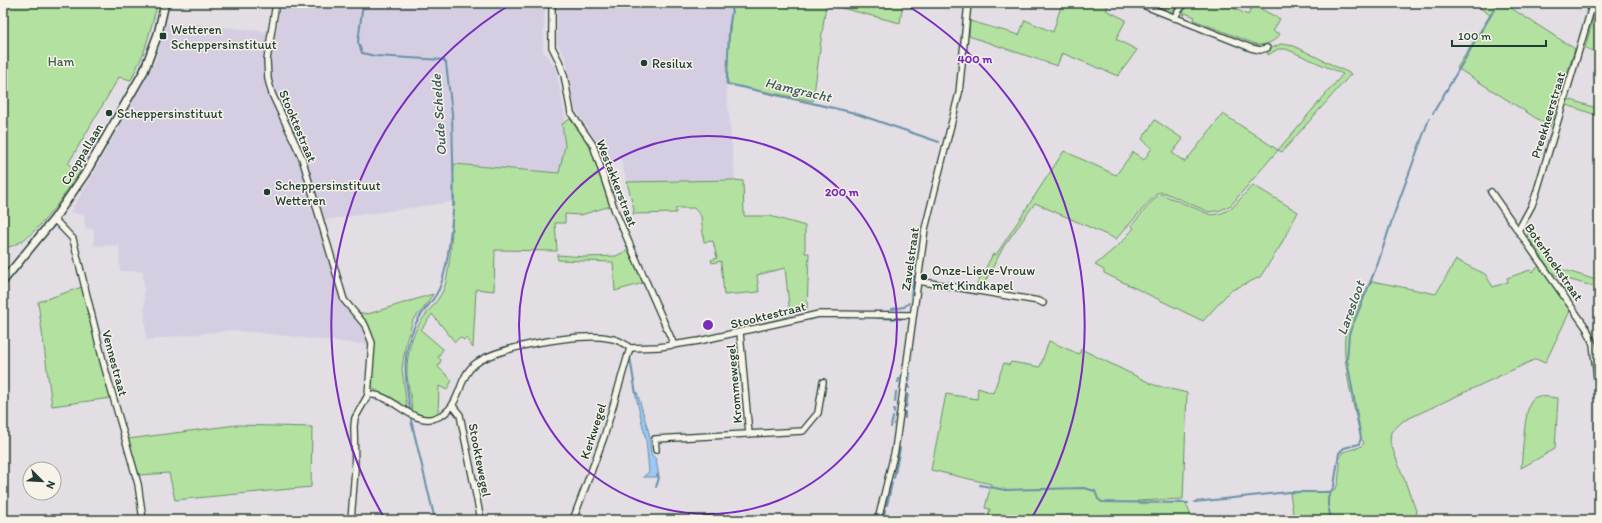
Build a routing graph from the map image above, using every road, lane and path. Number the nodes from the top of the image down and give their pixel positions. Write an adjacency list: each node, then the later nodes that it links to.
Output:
1 (165, 3): 11 (street, Cooppallaan)
2 (276, 3): 22 (street, Stooktestraat)
3 (552, 3): 18 (street, Westakkerstraat)
4 (968, 3): 14 (street, Zavelstraat)
5 (1138, 3): 8 (street)
6 (1184, 3): 8 (street)
7 (1593, 3): 12 (street, Preekheerstraat)
8 (1174, 18): 9 (street)
9 (1267, 48)
10 (1491, 192): 12 (street, Boterhoekstraat)
11 (54, 219): 13 (street, Cooppallaan); 26 (street, Vennestraat)
12 (1518, 231): 21 (street, Boterhoekstraat)
13 (3, 281)
14 (918, 281): 15 (street); 16 (street, Zavelstraat)
15 (1043, 303)
16 (913, 315): 17 (street, Stooktestraat); 30 (street, Zavelstraat)
17 (740, 333): 18 (street, Stooktestraat); 24 (street, Krommewegel)
18 (674, 345): 19 (street, Stooktestraat)
19 (630, 348): 23 (street, Stooktestraat); 29 (street, Kerkwegel)
20 (823, 382): 24 (street, Krommewegel)
21 (1599, 394)
22 (368, 396): 23 (street); 27 (street)
23 (453, 406): 28 (street, Stooktewegel)
24 (749, 434): 25 (street, Krommewegel)
25 (656, 450)
26 (143, 520)
27 (351, 520)
28 (481, 520)
29 (573, 520)
30 (878, 520)

